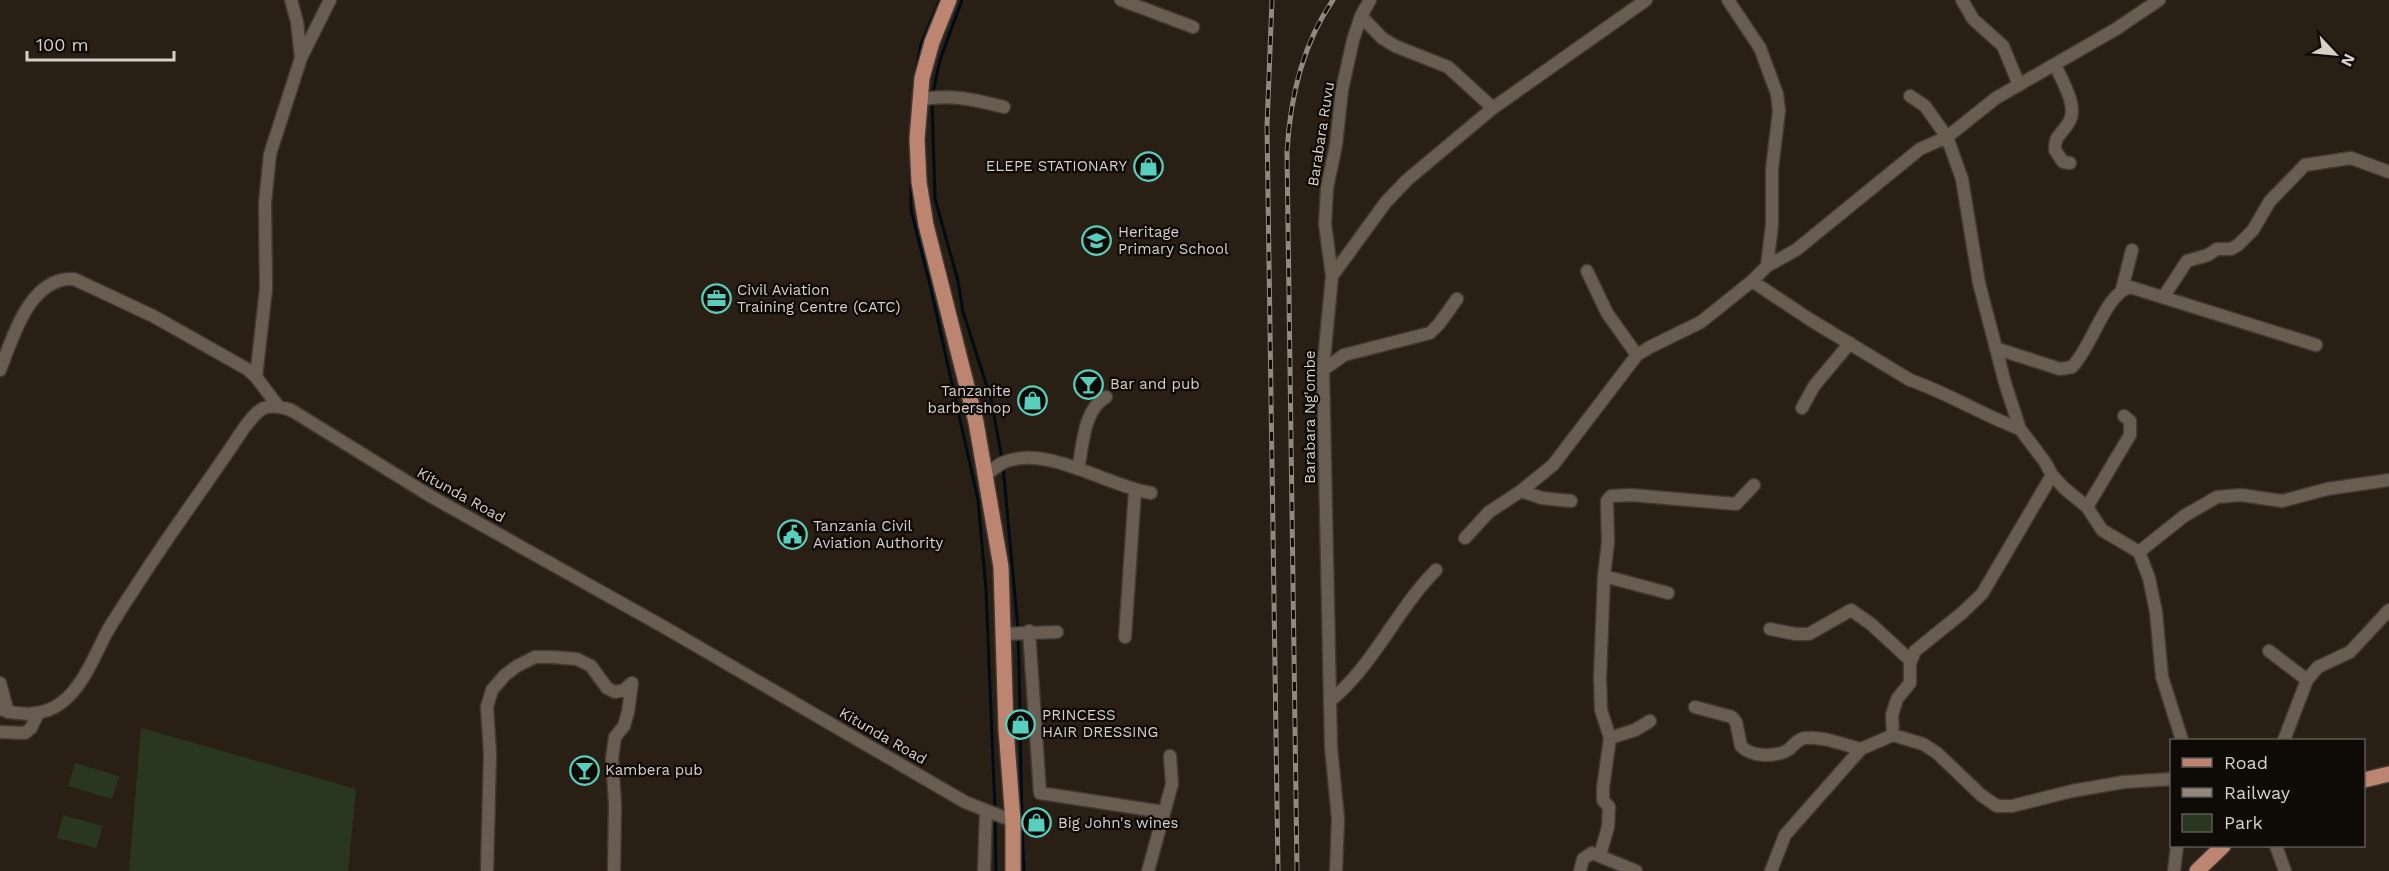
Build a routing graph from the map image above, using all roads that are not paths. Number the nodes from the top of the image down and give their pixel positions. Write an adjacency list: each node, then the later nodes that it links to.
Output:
1 (291, 0): 12 (street)
2 (330, 0): 12 (street)
3 (949, 0): 16 (main road)
4 (1121, 0): 11 (street)
5 (1370, 0): 10 (street, Barabara Ruvu)
6 (1646, 0): 18 (street)
7 (1728, 0): 23 (street)
8 (1962, 0): 14 (street)
9 (2159, 0): 13 (street)
10 (1362, 16): 18 (street); 25 (street, Barabara Ruvu)
11 (1193, 27)
12 (301, 58): 36 (street)
13 (2055, 64): 14 (street); 20 (street)
14 (2019, 85): 19 (street)
15 (1910, 96): 19 (street)
16 (919, 100): 17 (street); 43 (main road)
17 (1004, 107)
18 (1493, 108): 25 (street)
19 (1947, 137): 23 (street); 32 (street)
20 (2070, 164)
21 (2389, 172): 28 (street)
22 (2132, 250): 27 (street)
23 (1767, 266): 26 (street)
24 (1587, 271): 33 (street)
25 (1332, 276): 35 (street, Barabara Ng'ombe)
26 (1752, 281): 30 (street); 33 (street)
27 (2122, 289): 28 (street); 32 (street)
28 (2164, 296): 31 (street)
29 (1457, 299): 35 (street)
30 (1850, 343): 39 (street); 41 (street)
31 (2316, 345)
32 (1998, 350): 41 (street)
33 (1637, 355): 48 (street)
34 (0, 370): 36 (street)
35 (1323, 370): 67 (street, Barabara Ng'ombe)
36 (256, 377): 38 (street)
37 (1106, 397): 42 (street)
38 (278, 406): 70 (street); 82 (street, Kitunda Road)
39 (1802, 408)
40 (2124, 416): 51 (street)
41 (2020, 429): 44 (street)
42 (1078, 469): 43 (street); 47 (street)
43 (987, 474): 61 (main road)
44 (2052, 476): 51 (street); 64 (street)
45 (2389, 480): 53 (street)
46 (1754, 485): 55 (street)
47 (1135, 490): 49 (street); 62 (street)
48 (1521, 491): 50 (street); 52 (street)
49 (1151, 493)
50 (1572, 501)
51 (2087, 507): 53 (street)
52 (1465, 537)
53 (2139, 552): 75 (street)
54 (1436, 570): 67 (street)
55 (1604, 576): 56 (street); 74 (street)
56 (1668, 593)
57 (2389, 610): 65 (street)
58 (1770, 629): 64 (street)
59 (1029, 631): 60 (street); 61 (street); 83 (street)
60 (1057, 632)
61 (1004, 634): 84 (main road)
62 (1125, 637)
63 (2269, 651): 65 (street)
64 (1910, 660): 72 (street)
65 (2307, 680): 76 (street)
66 (0, 684): 69 (street)
67 (1330, 701): 94 (street, Barabara Ng'ombe)
68 (1695, 707): 77 (street)
69 (4, 711): 70 (street)
70 (38, 713): 73 (street)
71 (1650, 721): 74 (street)
72 (1893, 735): 77 (street); 80 (street)
73 (2, 736)
74 (1610, 738): 88 (street)
75 (2181, 739)
76 (2285, 739)
77 (1861, 749): 97 (street)
78 (1170, 756): 83 (street)
79 (2389, 774): 81 (main road)
80 (2170, 780)
81 (2365, 780)
82 (986, 811): 84 (street, Kitunda Road); 91 (street)
83 (1164, 812): 93 (street)
84 (1013, 821): 92 (main road)
85 (2177, 847): 98 (street)
86 (2222, 847): 99 (main road)
87 (2276, 847): 100 (street)
88 (1600, 855): 95 (street); 96 (street)
89 (487, 871): 90 (street)
90 (614, 871)
91 (984, 871)
92 (1013, 871)
93 (1148, 871)
94 (1336, 871)
95 (1580, 871)
96 (1636, 871)
97 (1771, 871)
98 (2174, 871)
99 (2197, 871)
100 (2284, 871)

